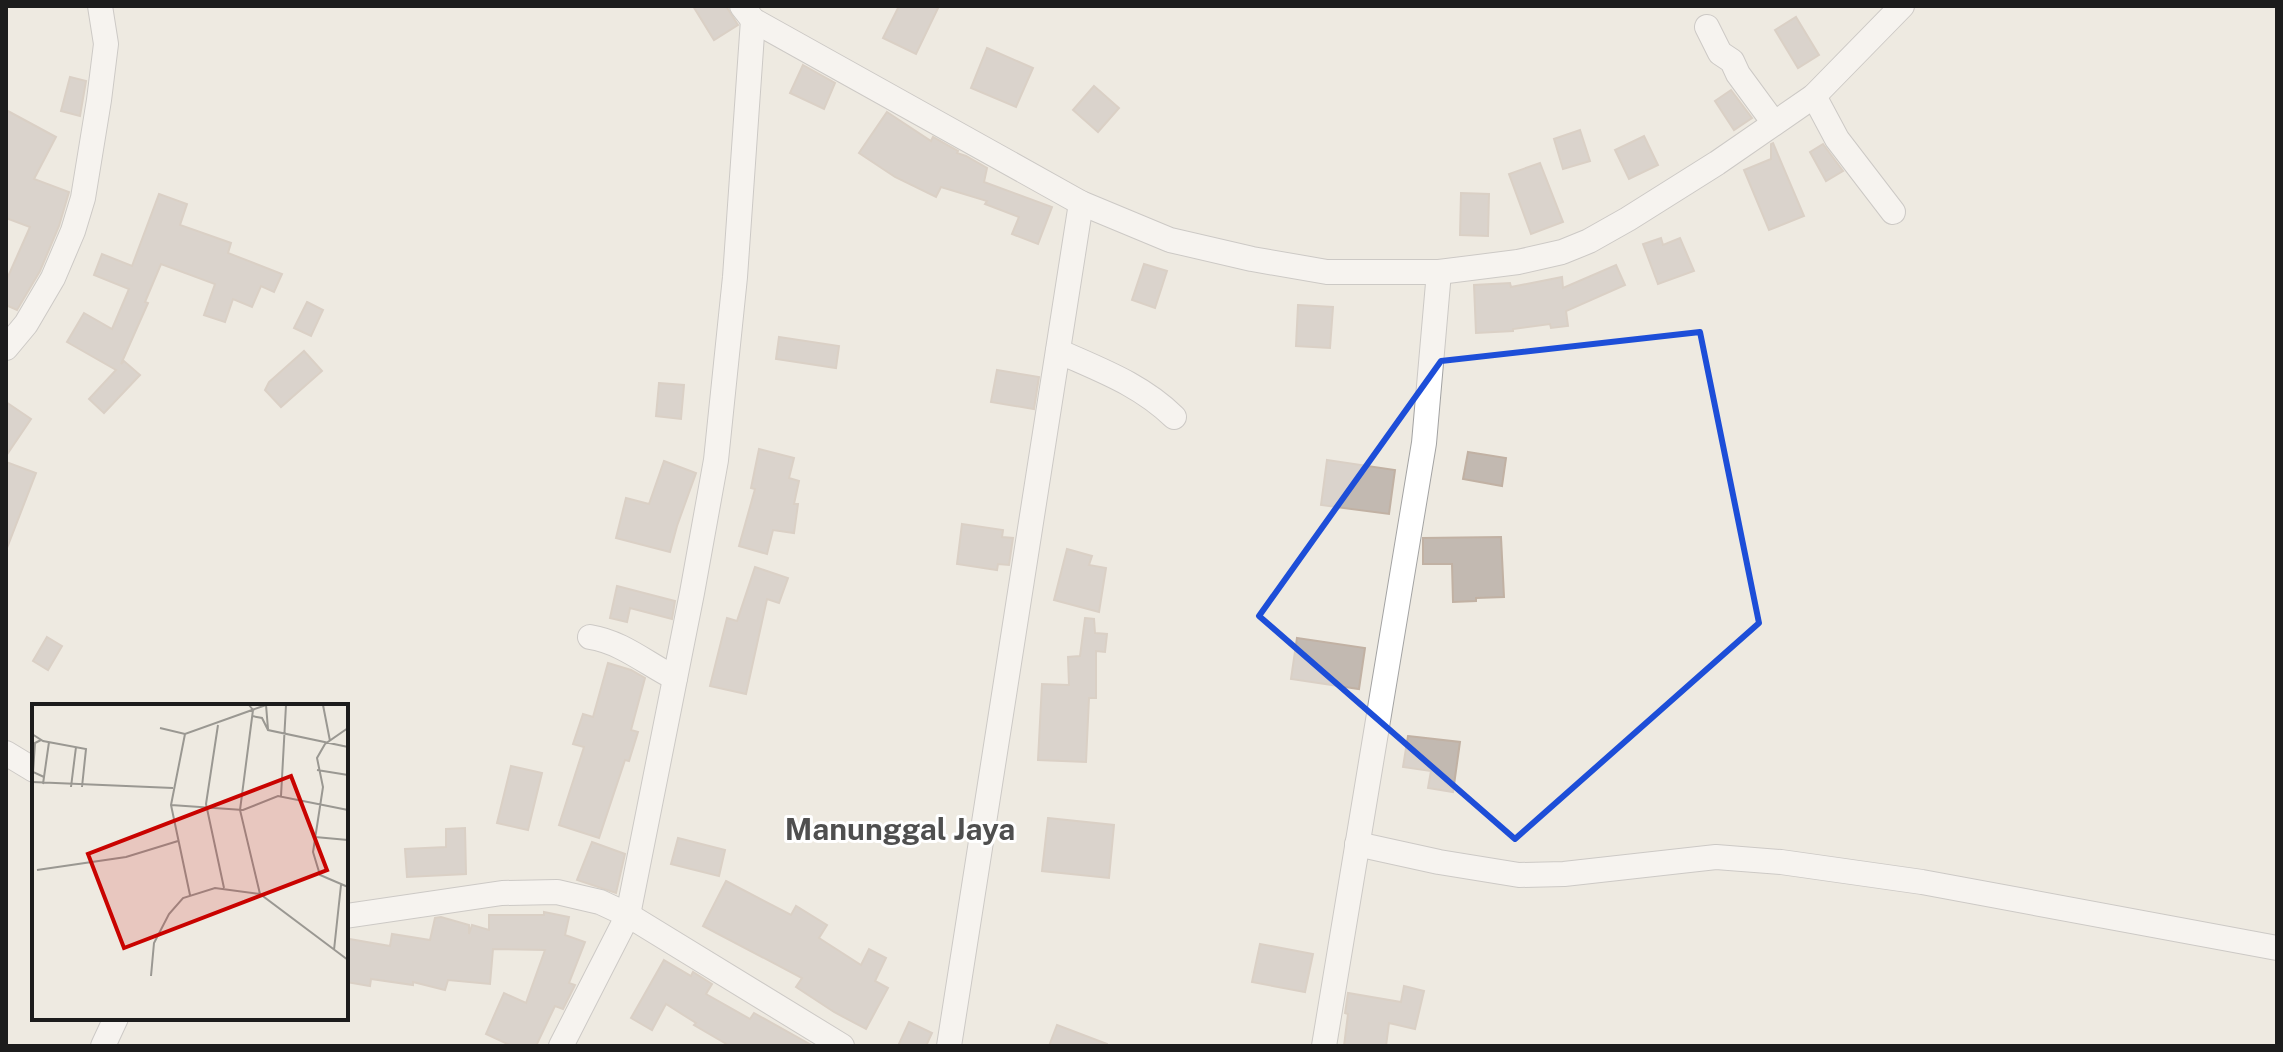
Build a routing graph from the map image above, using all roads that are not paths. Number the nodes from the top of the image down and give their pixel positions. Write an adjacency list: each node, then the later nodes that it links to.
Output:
1 (100, 6): 10 (street)
2 (1902, 6): 5 (street)
3 (748, 13): 7 (street); 14 (street)
4 (1707, 27): 6 (street)
5 (1814, 96): 6 (street); 8 (street)
6 (1774, 123): 9 (street)
7 (1081, 203): 9 (street); 11 (street)
8 (1893, 212)
9 (1439, 272): 17 (street)
10 (6, 348)
11 (1058, 351): 12 (street); 25 (street)
12 (1174, 417)
13 (590, 637): 14 (street)
14 (675, 678): 18 (street)
15 (6, 753): 16 (street)
16 (32, 769)
17 (1357, 844): 20 (street); 26 (street)
18 (628, 915): 19 (street); 23 (street); 24 (street)
19 (348, 916)
20 (2277, 948)
21 (115, 1020): 22 (street)
22 (103, 1046)
23 (561, 1046)
24 (842, 1046)
25 (949, 1046)
26 (1324, 1046)

